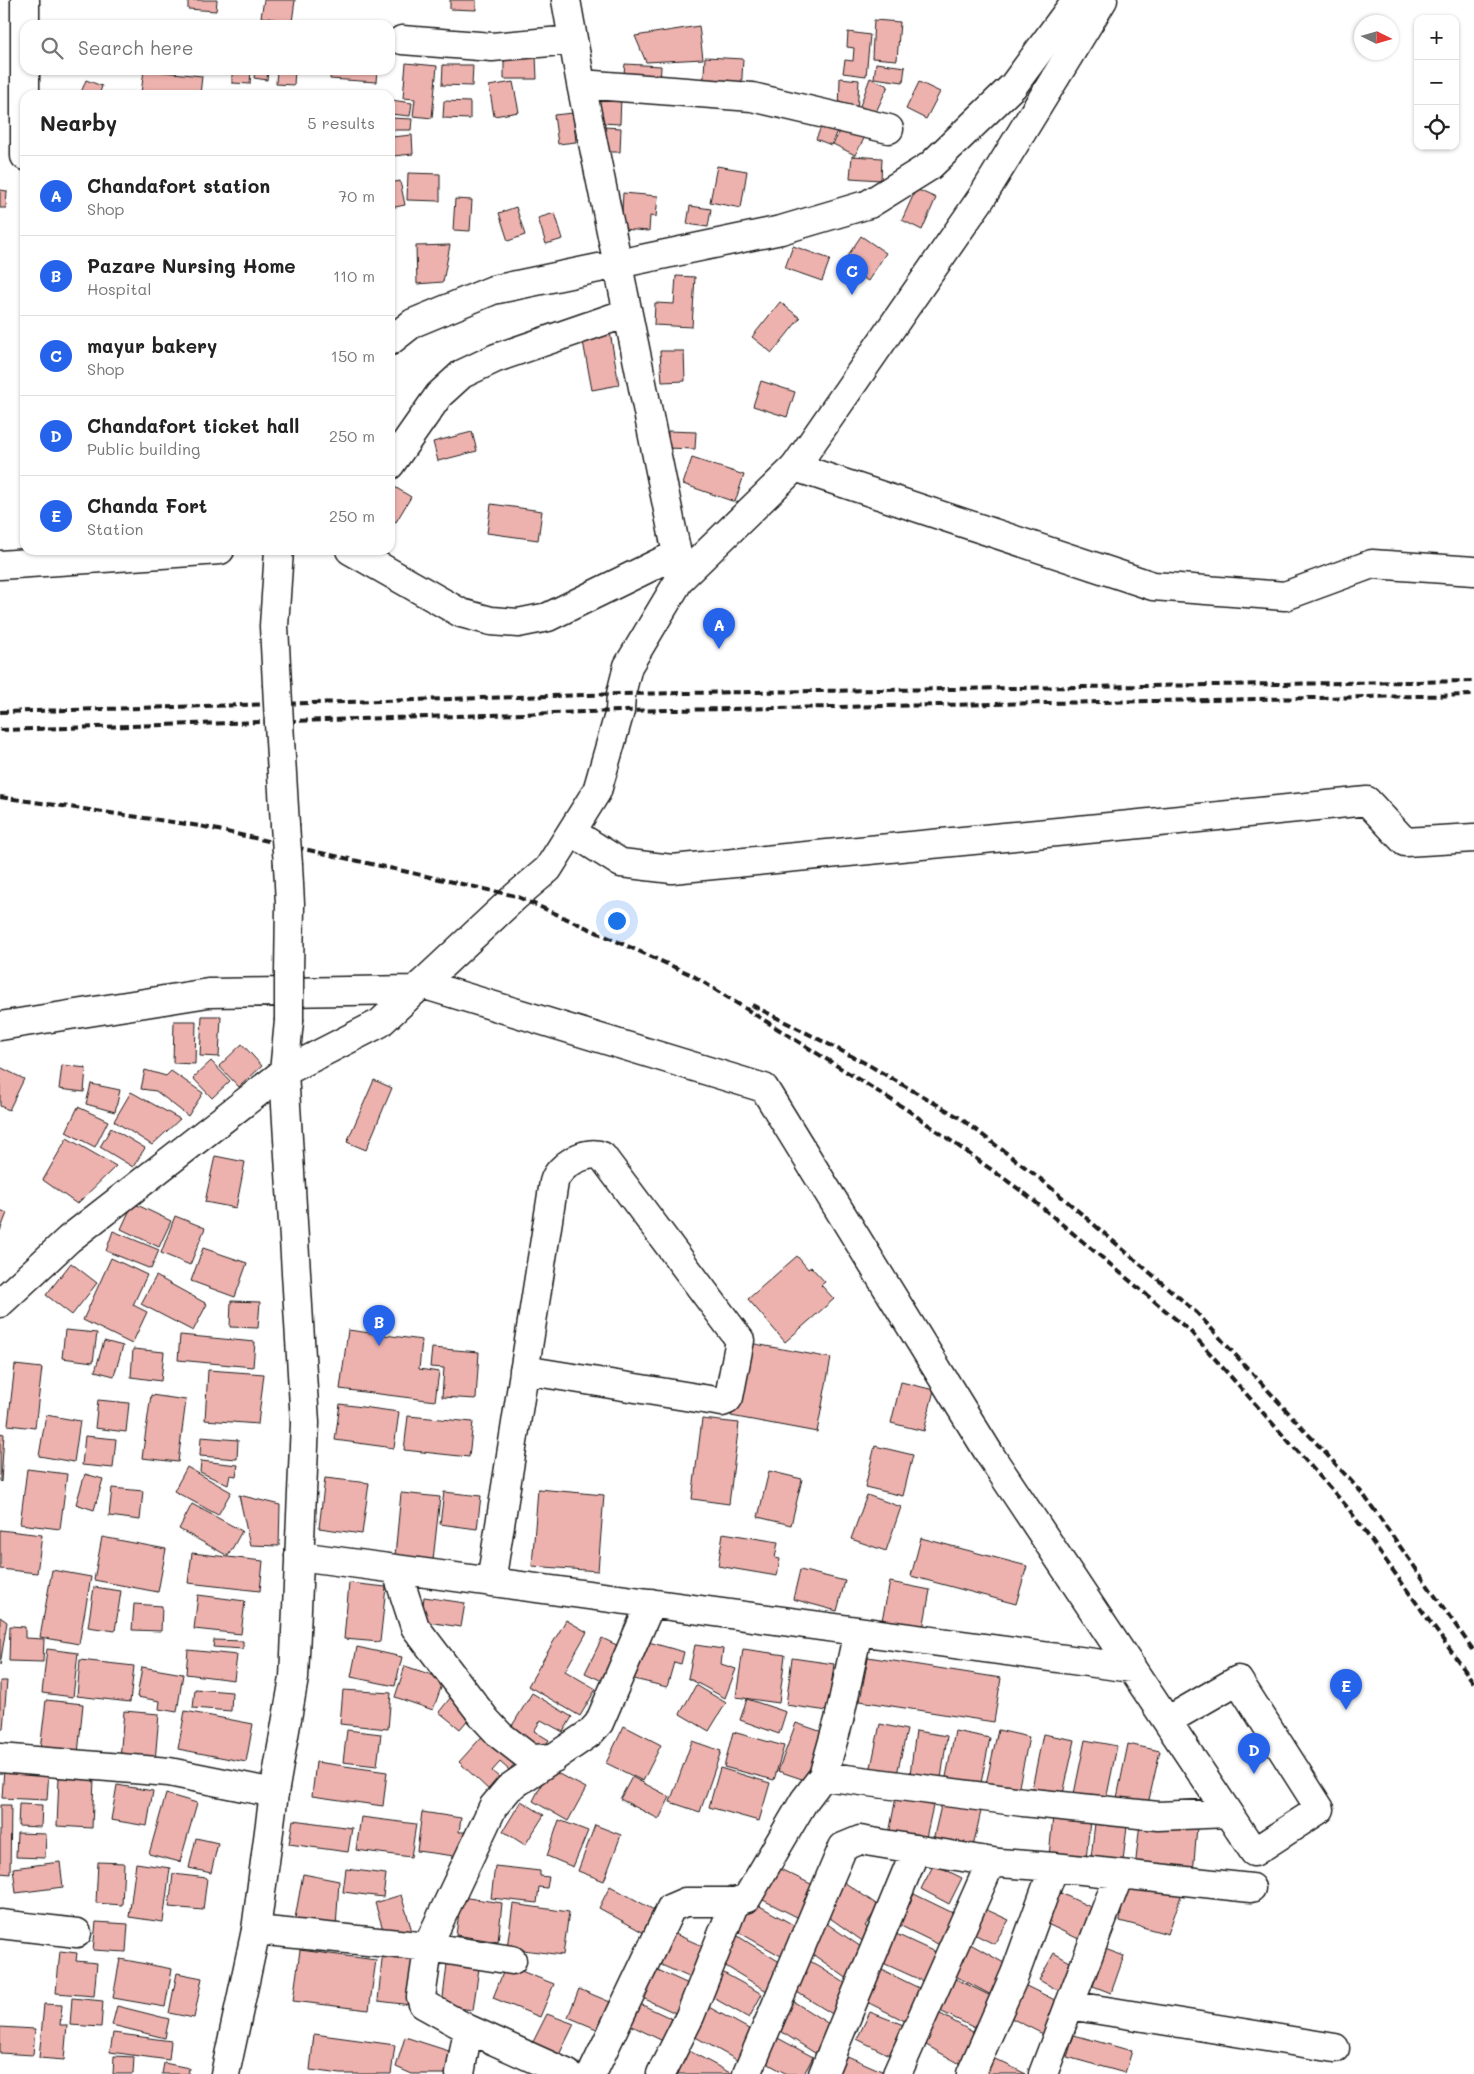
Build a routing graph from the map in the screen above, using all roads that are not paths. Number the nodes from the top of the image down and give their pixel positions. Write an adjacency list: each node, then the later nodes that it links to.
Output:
1 (25, 0): 5 (street)
2 (566, 0): 7 (street)
3 (1083, 0): 12 (street)
4 (1104, 0): 16 (street)
5 (25, 20)
6 (402, 40): 7 (street)
7 (573, 40): 9 (street)
8 (25, 75): 10 (street)
9 (581, 84): 11 (street); 12 (street)
10 (25, 90)
11 (888, 128)
12 (617, 263): 13 (street); 14 (street)
13 (627, 313): 15 (street); 21 (street)
14 (395, 337)
15 (395, 458)
16 (795, 467): 21 (street); 22 (street)
17 (141, 555): 20 (street)
18 (359, 555): 21 (street)
19 (279, 560): 27 (street, bridge)
20 (0, 564)
21 (678, 567): 23 (street)
22 (1474, 571)
23 (572, 832): 24 (street); 25 (street)
24 (1474, 838)
25 (419, 987): 26 (street); 27 (street); 35 (street)
26 (0, 1026)
27 (284, 1072): 28 (street); 30 (street)
28 (0, 1302)
29 (524, 1370): 29 (street); 32 (street)
30 (299, 1556): 31 (street); 40 (street)
31 (396, 1569): 32 (street); 38 (street)
32 (491, 1582): 33 (street)
33 (651, 1603): 34 (street); 38 (street)
34 (858, 1631): 35 (street); 39 (street)
35 (1132, 1668): 36 (street)
36 (1167, 1721): 41 (street); 41 (street)
37 (0, 1758): 40 (street)
38 (554, 1758): 51 (street)
39 (823, 1776): 41 (street); 47 (street)
40 (274, 1793): 49 (street)
41 (1228, 1813)
42 (916, 1849): 43 (street); 61 (street); 62 (street)
43 (991, 1862): 44 (street); 63 (street)
44 (1054, 1867): 45 (street); 64 (street)
45 (1119, 1875): 46 (street); 53 (street)
46 (1251, 1888)
47 (735, 1902): 59 (street); 60 (street)
48 (0, 1924): 50 (street)
49 (256, 1930): 51 (street); 56 (street)
50 (77, 1933)
51 (429, 1947): 52 (street); 54 (street)
52 (512, 1960)
53 (1069, 2005): 55 (street); 65 (street)
54 (468, 2029): 57 (street); 58 (street)
55 (1335, 2048)
56 (225, 2074)
57 (460, 2074)
58 (568, 2074)
59 (592, 2074)
60 (661, 2074)
61 (747, 2074)
62 (823, 2074)
63 (897, 2074)
64 (971, 2074)
65 (1043, 2074)

